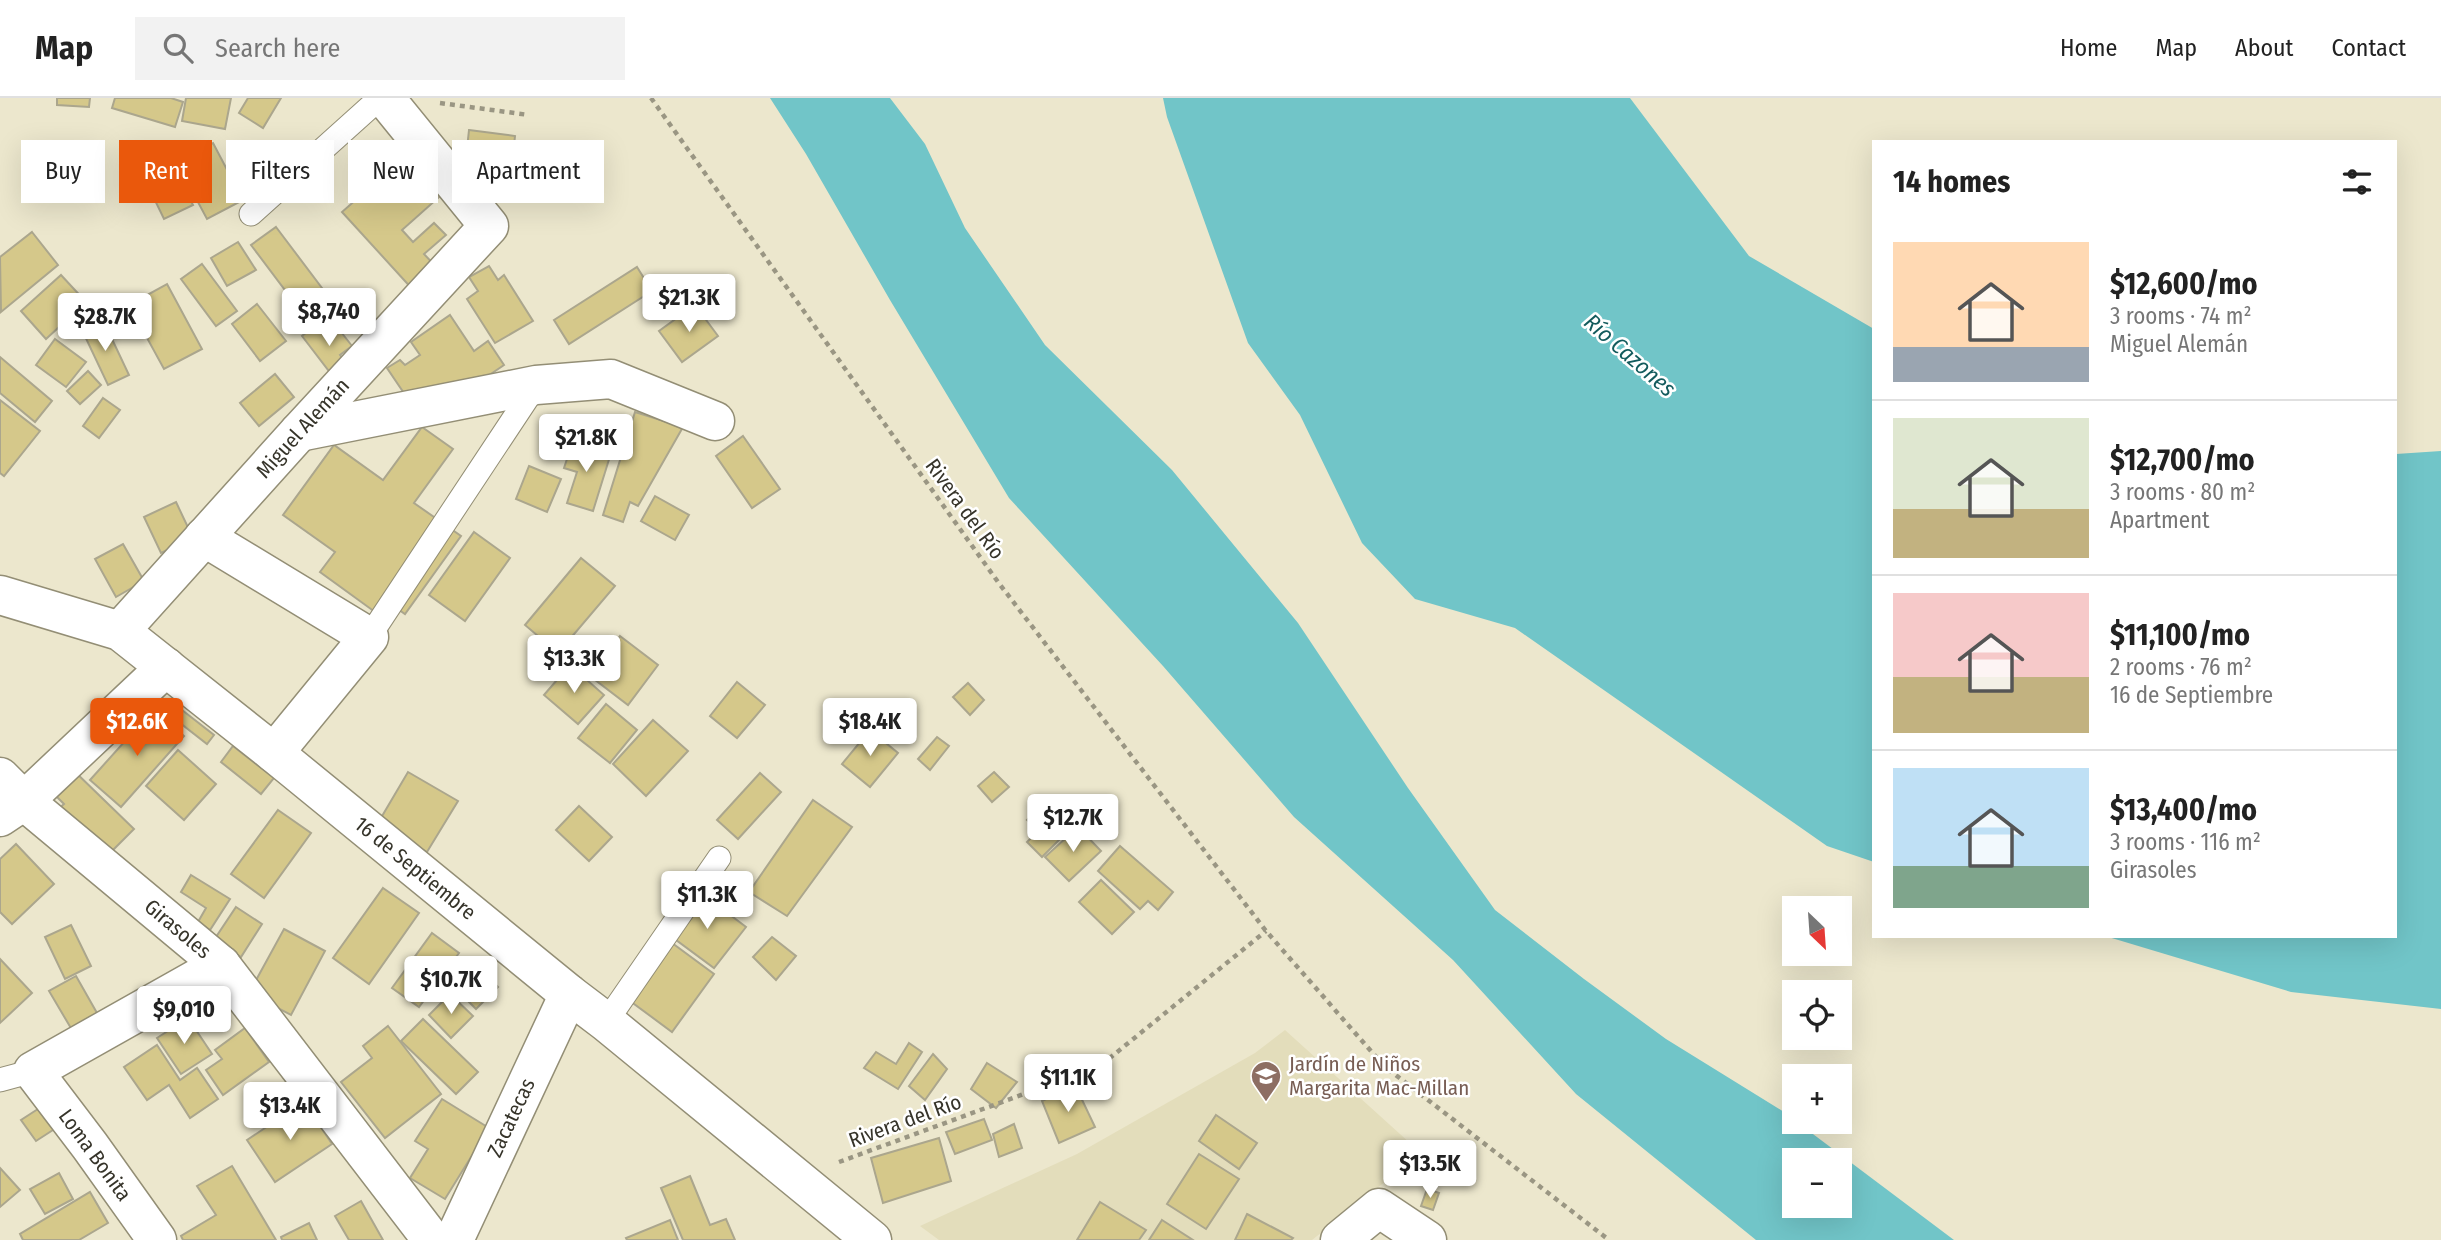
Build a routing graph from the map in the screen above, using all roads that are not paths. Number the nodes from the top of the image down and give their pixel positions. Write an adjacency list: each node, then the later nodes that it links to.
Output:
1 (382, 98): 2 (lane); 5 (street, Miguel Alemán)
2 (251, 215)
3 (536, 385): 4 (street); 5 (street); 9 (lane)
4 (715, 421)
5 (299, 432): 6 (street, Miguel Alemán)
6 (204, 537): 8 (street, Miguel Alemán); 9 (street)
7 (0, 595): 8 (street, 16 de Septiembre)
8 (120, 631): 10 (street, 16 de Septiembre)
9 (369, 637): 11 (street)
10 (166, 667): 11 (street, 16 de Septiembre); 12 (street)
11 (274, 753): 15 (street, 16 de Septiembre)
12 (8, 798): 14 (street, Girasoles)
13 (719, 858): 16 (lane)
14 (221, 965): 17 (street); 19 (street, Girasoles)
15 (569, 994): 16 (street, 16 de Septiembre); 20 (street, Zacatecas)
16 (606, 1022): 21 (street, 16 de Septiembre)
17 (17, 1075): 18 (street, Loma Bonita)
18 (157, 1240)
19 (432, 1240)
20 (454, 1240)
21 (872, 1240)
22 (1340, 1240): 23 (street)
23 (1427, 1240)

